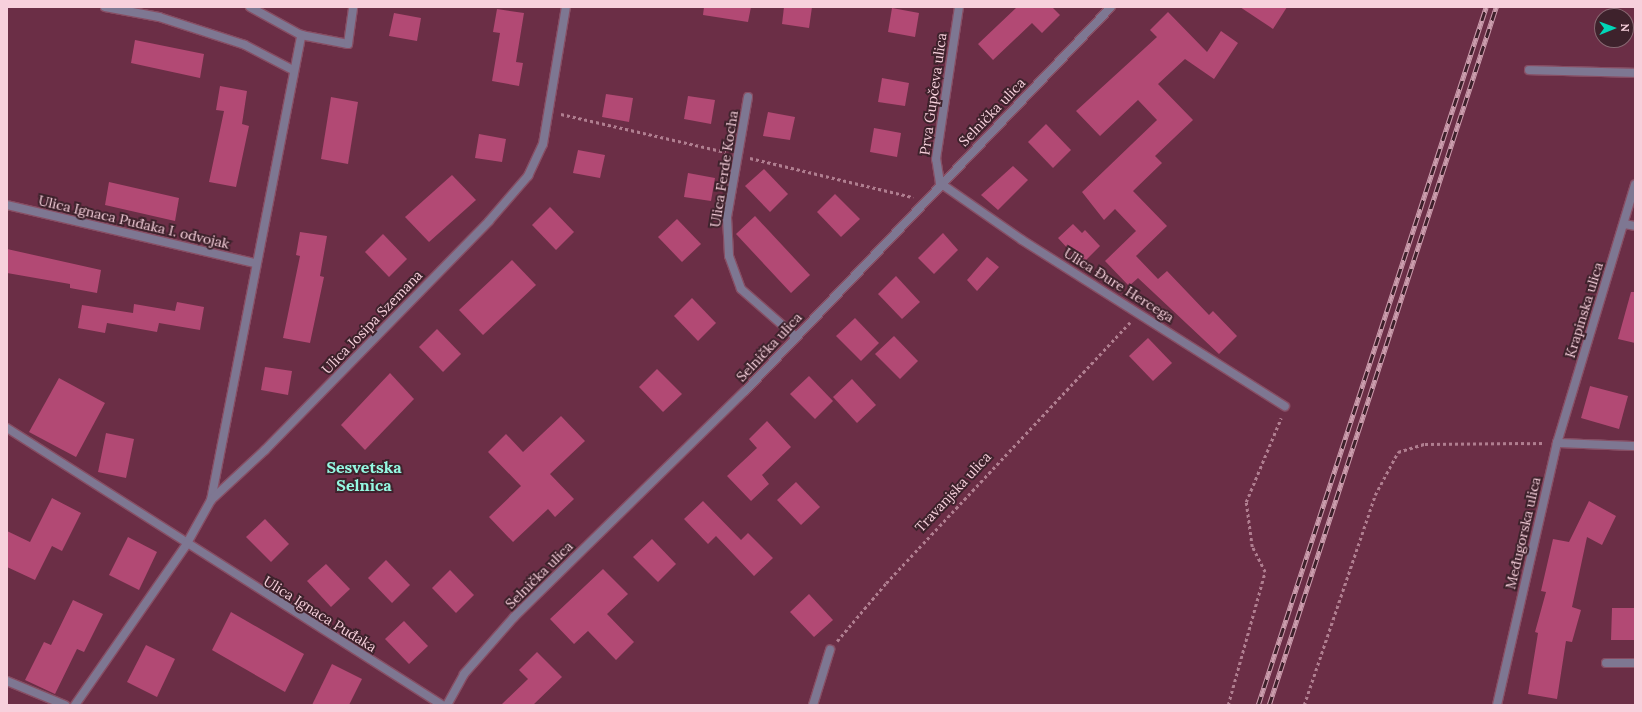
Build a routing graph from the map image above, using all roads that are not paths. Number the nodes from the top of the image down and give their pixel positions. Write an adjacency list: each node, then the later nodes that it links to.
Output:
1 (105, 7): 8 (street)
2 (250, 7): 7 (street)
3 (354, 7): 7 (street)
4 (566, 7): 23 (street, Ulica Josipa Szemana)
5 (959, 7): 12 (street, Prva Gupčeva ulica)
6 (1111, 7): 12 (street, Selnička ulica)
7 (301, 35): 8 (street)
8 (294, 70): 17 (street)
9 (1529, 70): 10 (street)
10 (1635, 73)
11 (748, 97): 18 (street, Ulica Ferde Kocha)
12 (940, 183): 18 (street, Selnička ulica); 19 (street, Ulica Đure Hercega)
13 (1635, 185): 15 (street, Krapinska ulica)
14 (7, 205): 17 (street, Ulica Ignaca Puđaka I. odvojak)
15 (1624, 224): 16 (street); 21 (street, Krapinska ulica)
16 (1635, 226)
17 (255, 263): 23 (street)
18 (796, 337): 32 (street, Selnička ulica)
19 (1286, 406)
20 (7, 428): 24 (street, Ulica Ignaca Puđaka)
21 (1557, 443): 22 (street); 34 (street, Međugorska ulica)
22 (1635, 446)
23 (211, 500): 24 (street, Ulica Josipa Szemana)
24 (186, 544): 30 (street); 31 (street, Ulica Ignaca Puđaka)
25 (830, 650): 33 (street)
26 (1606, 663): 27 (street)
27 (1635, 663)
28 (7, 681): 29 (street)
29 (65, 705)
30 (75, 705)
31 (442, 705)
32 (447, 705)
33 (813, 705)
34 (1497, 705)

